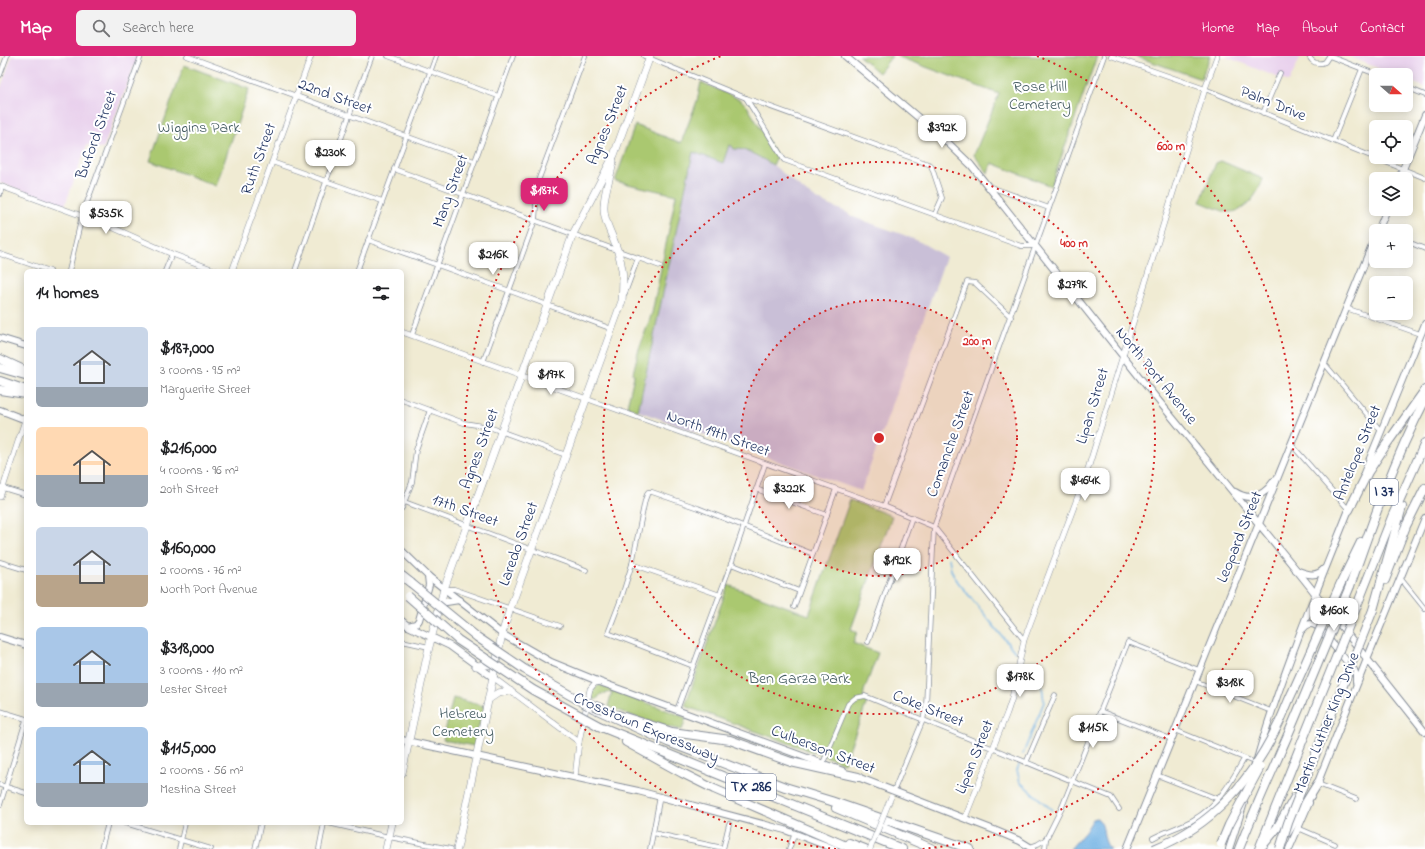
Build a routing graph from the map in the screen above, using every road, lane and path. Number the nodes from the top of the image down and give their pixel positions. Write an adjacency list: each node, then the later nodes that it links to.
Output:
1 (7, 56): 21 (street)
2 (141, 56): 48 (street, Buford Street)
3 (187, 56): 25 (street, 22nd Street)
4 (311, 56): 25 (street, Ruth Street)
5 (372, 56): 30 (street)
6 (388, 56): 18 (street)
7 (436, 56): 18 (street)
8 (513, 56): 26 (street, Mary Street)
9 (585, 56): 49 (street)
10 (845, 56): 41 (main road, North Port Avenue)
11 (1104, 56): 46 (street, Comanche Street)
12 (1111, 56): 22 (street, Palm Drive)
13 (1217, 56): 22 (street, Lipan Street)
14 (1309, 56): 15 (street)
15 (1329, 56): 17 (street)
16 (648, 57): 27 (street); 33 (main road, Agnes Street)
17 (1362, 69): 19 (street); 32 (street)
18 (430, 72): 26 (street); 31 (street)
19 (1369, 72)
20 (1280, 73): 28 (street)
21 (0, 75)
22 (1205, 89): 28 (street, Palm Drive); 80 (street, Lipan Street)
23 (1413, 90): 24 (street)
24 (1425, 95)
25 (296, 96): 30 (street, 22nd Street); 35 (street, Ruth Street)
26 (498, 96): 34 (street, Mary Street)
27 (746, 98): 47 (street); 47 (street)
28 (1263, 113): 32 (street, Palm Drive)
29 (1425, 115): 37 (main road)
30 (349, 116): 31 (street, 22nd Street); 40 (street)
31 (406, 136): 34 (street, 22nd Street); 36 (street)
32 (1333, 141): 37 (street, Palm Drive)
33 (614, 155): 50 (main road, Agnes Street); 55 (main road)
34 (474, 161): 44 (street, Mary Street)
35 (272, 162): 40 (street); 66 (street, Ruth Street)
36 (394, 169): 44 (street); 45 (street)
37 (1403, 169): 38 (main road); 39 (street, Palm Drive)
38 (1402, 172)
39 (1425, 178)
40 (327, 182): 45 (street); 67 (street)
41 (987, 185): 46 (street); 53 (main road, North Port Avenue)
42 (1, 186): 43 (street); 48 (street)
43 (0, 194)
44 (462, 194): 49 (street); 60 (street, Mary Street)
45 (382, 201): 51 (street)
46 (1049, 208): 53 (street, Comanche Street)
47 (935, 214): 53 (street)
48 (82, 216): 58 (street); 63 (street, Buford Street)
49 (535, 220): 50 (street); 69 (street)
50 (573, 234): 55 (street); 71 (main road, Agnes Street)
51 (368, 240): 60 (street); 68 (street)
52 (1413, 244): 54 (street)
53 (1036, 246): 73 (street, Comanche Street); 80 (main road, North Port Avenue)
54 (1425, 249)
55 (617, 250): 59 (street); 70 (main road)
56 (1369, 253): 72 (main road, Leopard Street)
57 (0, 254): 62 (street)
58 (172, 254): 64 (street); 65 (street)
59 (638, 258): 61 (street); 70 (street, Laredo Street)
60 (437, 265): 69 (street); 77 (street, Mary Street)
61 (660, 266)
62 (44, 269)
63 (69, 269)
64 (166, 269)
65 (212, 269)
66 (233, 269)
67 (295, 269)
68 (357, 269)
69 (510, 291): 71 (street); 82 (street)
70 (622, 301): 75 (main road, Laredo Street)
71 (547, 305): 75 (street); 87 (main road, Agnes Street)
72 (1346, 308): 74 (street); 83 (main road, Leopard Street)
73 (1011, 317): 118 (street); 126 (street, Comanche Street)
74 (1423, 327): 101 (main road, Antelope Street)
75 (612, 329): 93 (main road, Laredo Street)
76 (404, 333): 77 (street)
77 (412, 335): 82 (street)
78 (0, 338): 79 (main road)
79 (24, 345)
80 (1123, 355): 108 (main road, North Port Avenue); 158 (street, Lipan Street)
81 (0, 359): 85 (highway)
82 (483, 362): 87 (street)
83 (1324, 363): 101 (street); 103 (main road, Leopard Street)
84 (0, 368): 86 (highway)
85 (24, 370)
86 (24, 375)
87 (522, 376): 93 (street); 100 (main road, Agnes Street)
88 (0, 381): 89 (highway)
89 (24, 389)
90 (0, 390): 92 (highway)
91 (1425, 390): 119 (highway)
92 (24, 394)
93 (586, 399): 104 (main road, Laredo Street); 106 (street, North 19th Street)
94 (1425, 400): 117 (highway, I 37)
95 (404, 401): 97 (street)
96 (0, 410): 98 (main road)
97 (430, 410): 100 (street); 115 (street)
98 (24, 419)
99 (24, 425): 109 (street)
100 (502, 431): 104 (street); 124 (main road, Agnes Street)
101 (1381, 431): 119 (main road, Antelope Street)
102 (1425, 443): 107 (highway, I 37)
103 (1291, 444): 105 (main road, Leopard Street); 119 (street)
104 (566, 455): 127 (main road, Laredo Street)
105 (1284, 462): 108 (main road); 123 (main road, Leopard Street)
106 (765, 464): 111 (street); 112 (street, North 19th Street)
107 (1410, 477): 150 (highway); 256 (highway, I 37, bridge)
108 (1226, 484): 123 (main road, North Port Avenue)
109 (1, 488): 113 (street); 114 (street)
110 (1425, 488): 150 (highway)
111 (756, 489): 120 (street); 125 (street)
112 (836, 490): 118 (street, North 19th Street); 120 (street)
113 (24, 494)
114 (0, 497)
115 (404, 500)
116 (404, 502): 124 (street, 17th Street)
117 (1379, 504): 184 (highway, bridge); 255 (highway, I 37, bridge)
118 (884, 506): 121 (street, North 19th Street)
119 (1349, 510): 133 (main road, Antelope Street)
120 (827, 515): 129 (street)
121 (912, 517): 126 (street, North 19th Street); 160 (street)
122 (1425, 518): 139 (main road, Martin Luther King Drive)
123 (1259, 524): 136 (main road, North Port Avenue); 167 (main road, Leopard Street)
124 (467, 525): 127 (street, 17th Street); 140 (main road, Agnes Street)
125 (744, 527): 129 (street); 131 (street); 132 (street)
126 (934, 527): 158 (street, North 19th Street); 181 (street, Comanche Street)
127 (532, 549): 135 (street, 17th Street); 148 (main road, Laredo Street)
128 (404, 553): 137 (main road, Crosstown Expressway)
129 (813, 554): 141 (street)
130 (0, 562): 134 (street)
131 (632, 564): 144 (street); 166 (street)
132 (731, 564): 141 (street); 144 (street)
133 (1327, 566): 136 (main road); 143 (main road, Antelope Street)
134 (24, 569)
135 (586, 570)
136 (1296, 570): 143 (main road, North Port Avenue)
137 (428, 576): 140 (main road, Crosstown Expressway); 152 (main road)
138 (404, 578): 179 (highway, Crosstown Expressway, bridge)
139 (1401, 579): 149 (street); 163 (main road, Martin Luther King Drive)
140 (444, 589): 145 (main road, Crosstown Expressway); 146 (main road, Agnes Street); 148 (street)
141 (800, 591): 147 (street)
142 (405, 594): 183 (highway, Crosstown Expressway / TX 286, bridge)
143 (1315, 594): 154 (main road, Antelope Street); 163 (main road, North Port Avenue)
144 (720, 595): 166 (street)
145 (459, 600): 146 (main road); 155 (main road, Crosstown Expressway)
146 (440, 604): 157 (main road, Agnes Street)
147 (794, 608)
148 (510, 609): 153 (street); 155 (main road, Laredo Street)
149 (1425, 609)
150 (1373, 610): 197 (highway, bridge)
151 (404, 623): 152 (main road)
152 (408, 626): 157 (main road)
153 (560, 626)
154 (1301, 632): 171 (main road); 178 (main road, Antelope Street)
155 (502, 634): 164 (main road, Laredo Street); 170 (main road, Crosstown Expressway)
156 (0, 637): 161 (main road)
157 (431, 637): 162 (main road, Agnes Street); 165 (main road)
158 (1024, 640): 190 (street, Lipan Street)
159 (404, 641): 162 (street)
160 (868, 642)
161 (24, 643)
162 (429, 647): 188 (main road, Agnes Street)
163 (1367, 659): 171 (main road, Martin Luther King Drive); 186 (main road, North Port Avenue)
164 (496, 664): 165 (main road); 168 (main road, Laredo Street)
165 (476, 666): 168 (main road)
166 (693, 666): 175 (street)
167 (1199, 670): 169 (main road, Leopard Street); 176 (street)
168 (494, 678): 172 (street); 174 (main road, Laredo Street)
169 (1195, 681): 178 (street); 185 (main road, Leopard Street)
170 (600, 682): 175 (main road, Culberson Street); 189 (street)
171 (1354, 690): 202 (main road, Martin Luther King Drive)
172 (510, 691): 174 (main road); 189 (street)
173 (1055, 695): 195 (street)
174 (489, 699): 192 (main road, Laredo Street)
175 (677, 710): 194 (main road, Culberson Street)
176 (1100, 710): 187 (street); 201 (street)
177 (0, 711): 180 (street)
178 (1271, 711): 196 (main road, Antelope Street)
179 (604, 712): 200 (highway); 205 (highway, TX 286)
180 (24, 718)
181 (923, 720): 190 (street, Coke Street); 194 (street, Coke Street); 206 (street, Comanche Street)
182 (24, 726): 204 (street)
183 (599, 726): 211 (highway); 247 (highway, Crosstown Expressway / TX 286)
184 (1278, 726): 252 (highway, bridge); 253 (highway, bridge)
185 (1175, 730): 187 (main road, Leopard Street); 193 (street)
186 (1425, 732)
187 (1171, 740): 198 (main road, Leopard Street)
188 (405, 741): 191 (main road, Agnes Street); 192 (main road)
189 (579, 742): 199 (street)
190 (993, 748): 195 (street, Coke Street); 214 (street, Lipan Street)
191 (404, 752)
192 (477, 756): 199 (main road); 239 (main road, Laredo Street)
193 (1244, 759): 196 (street); 209 (street)
194 (824, 763): 200 (main road, Culberson Street)
195 (1026, 763): 201 (street, Coke Street)
196 (1256, 763): 254 (main road, Antelope Street)
197 (1312, 764): 256 (highway, bridge); 257 (highway, bridge)
198 (1157, 774): 209 (street); 251 (main road, Leopard Street)
199 (575, 777): 208 (main road)
200 (858, 777): 206 (main road, Culberson Street)
201 (1072, 781): 213 (street, Coke Street); 228 (street)
202 (1318, 783): 210 (street); 223 (main road, Martin Luther King Drive); 257 (highway)
203 (0, 785): 204 (street)
204 (6, 787): 207 (street); 212 (street)
205 (785, 787): 248 (highway, TX 286); 249 (highway)
206 (894, 790): 214 (main road, Culberson Street); 246 (street, Comanche Street, bridge)
207 (24, 792)
208 (660, 796): 224 (street); 225 (main road)
209 (1218, 799): 227 (street)
210 (1356, 799)
211 (740, 800): 244 (highway); 245 (highway)
212 (0, 805)
213 (1119, 809)
214 (965, 818): 231 (main road, Culberson Street)
215 (729, 824): 241 (street)
216 (107, 825): 232 (street)
217 (132, 825): 229 (street)
218 (185, 825): 229 (street)
219 (260, 825): 235 (street)
220 (324, 825): 236 (street)
221 (337, 825): 226 (street)
222 (391, 825): 226 (main road)
223 (1298, 828): 230 (street); 258 (main road, Martin Luther King Drive)
224 (653, 833): 240 (street); 241 (street)
225 (795, 833): 242 (street); 243 (main road)
226 (388, 837): 237 (main road); 238 (street)
227 (1153, 838)
228 (1046, 839): 231 (street); 250 (street)
229 (181, 840): 233 (street); 234 (street)
230 (1335, 844)
231 (1032, 848)
232 (101, 849)
233 (179, 849)
234 (211, 849)
235 (255, 849)
236 (319, 849)
237 (386, 849)
238 (451, 849)
239 (457, 849)
240 (650, 849)
241 (723, 849)
242 (789, 849)
243 (835, 849)
244 (853, 849)
245 (865, 849)
246 (870, 849)
247 (902, 849)
248 (933, 849)
249 (970, 849)
250 (1045, 849)
251 (1127, 849)
252 (1154, 849)
253 (1219, 849)
254 (1229, 849)
255 (1239, 849)
256 (1260, 849)
257 (1279, 849)
258 (1289, 849)

